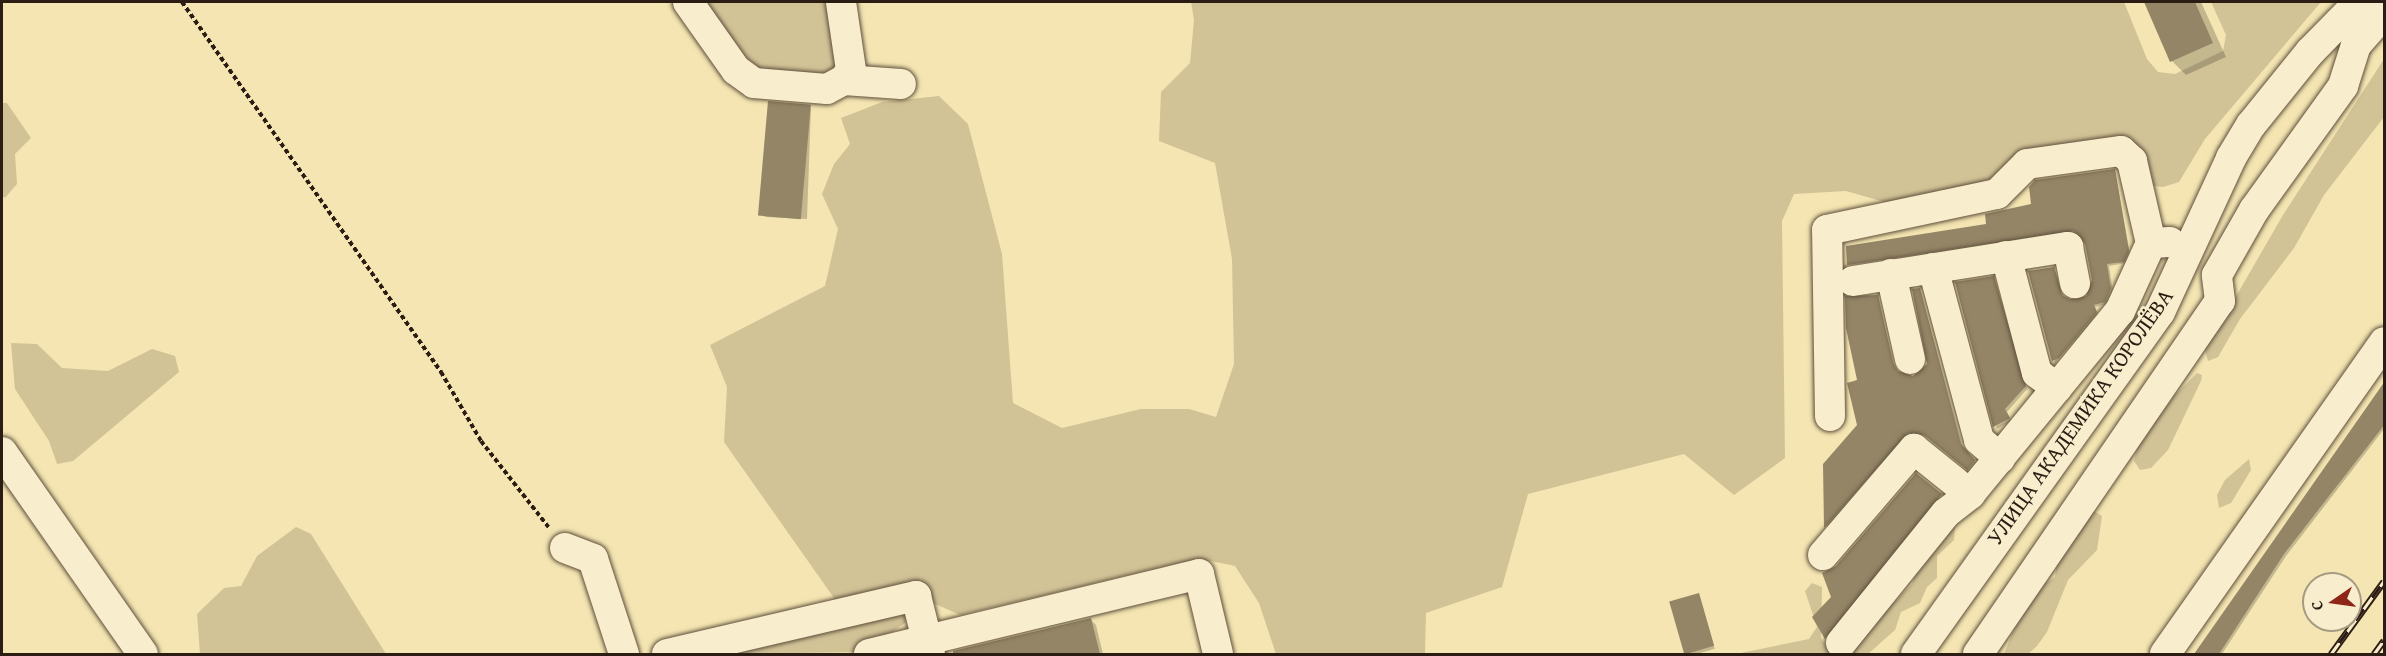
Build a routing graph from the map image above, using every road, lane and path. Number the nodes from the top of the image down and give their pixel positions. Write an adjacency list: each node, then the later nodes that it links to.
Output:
1 (182, 2): 22 (path)
2 (688, 2): 6 (street)
3 (841, 2): 6 (street)
4 (2359, 2): 8 (street, УЛИЦА АКАДЕМИКА КОРОЛЁВА)
5 (2385, 13): 32 (street)
6 (844, 80): 7 (street)
7 (902, 84)
8 (2193, 241): 9 (street); 31 (street, УЛИЦА АКАДЕМИКА КОРОЛЁВА)
9 (2151, 243): 17 (street); 18 (street)
10 (2006, 256): 11 (street); 14 (street); 17 (street)
11 (1933, 268): 12 (street); 20 (street)
12 (1891, 274): 13 (street); 16 (street)
13 (1853, 280)
14 (2075, 283)
15 (2385, 342): 33 (street)
16 (1910, 358)
17 (2057, 388): 20 (street)
18 (1830, 416)
19 (2, 452): 26 (street)
20 (2000, 458): 21 (street)
21 (1970, 494): 23 (street); 24 (street)
22 (565, 548): 27 (street)
23 (1823, 555)
24 (1841, 643)
25 (928, 647): 28 (street); 29 (street); 30 (street)
26 (143, 654)
27 (624, 654)
28 (668, 654)
29 (869, 654)
30 (1218, 654)
31 (1916, 654)
32 (1978, 654)
33 (2165, 654)

